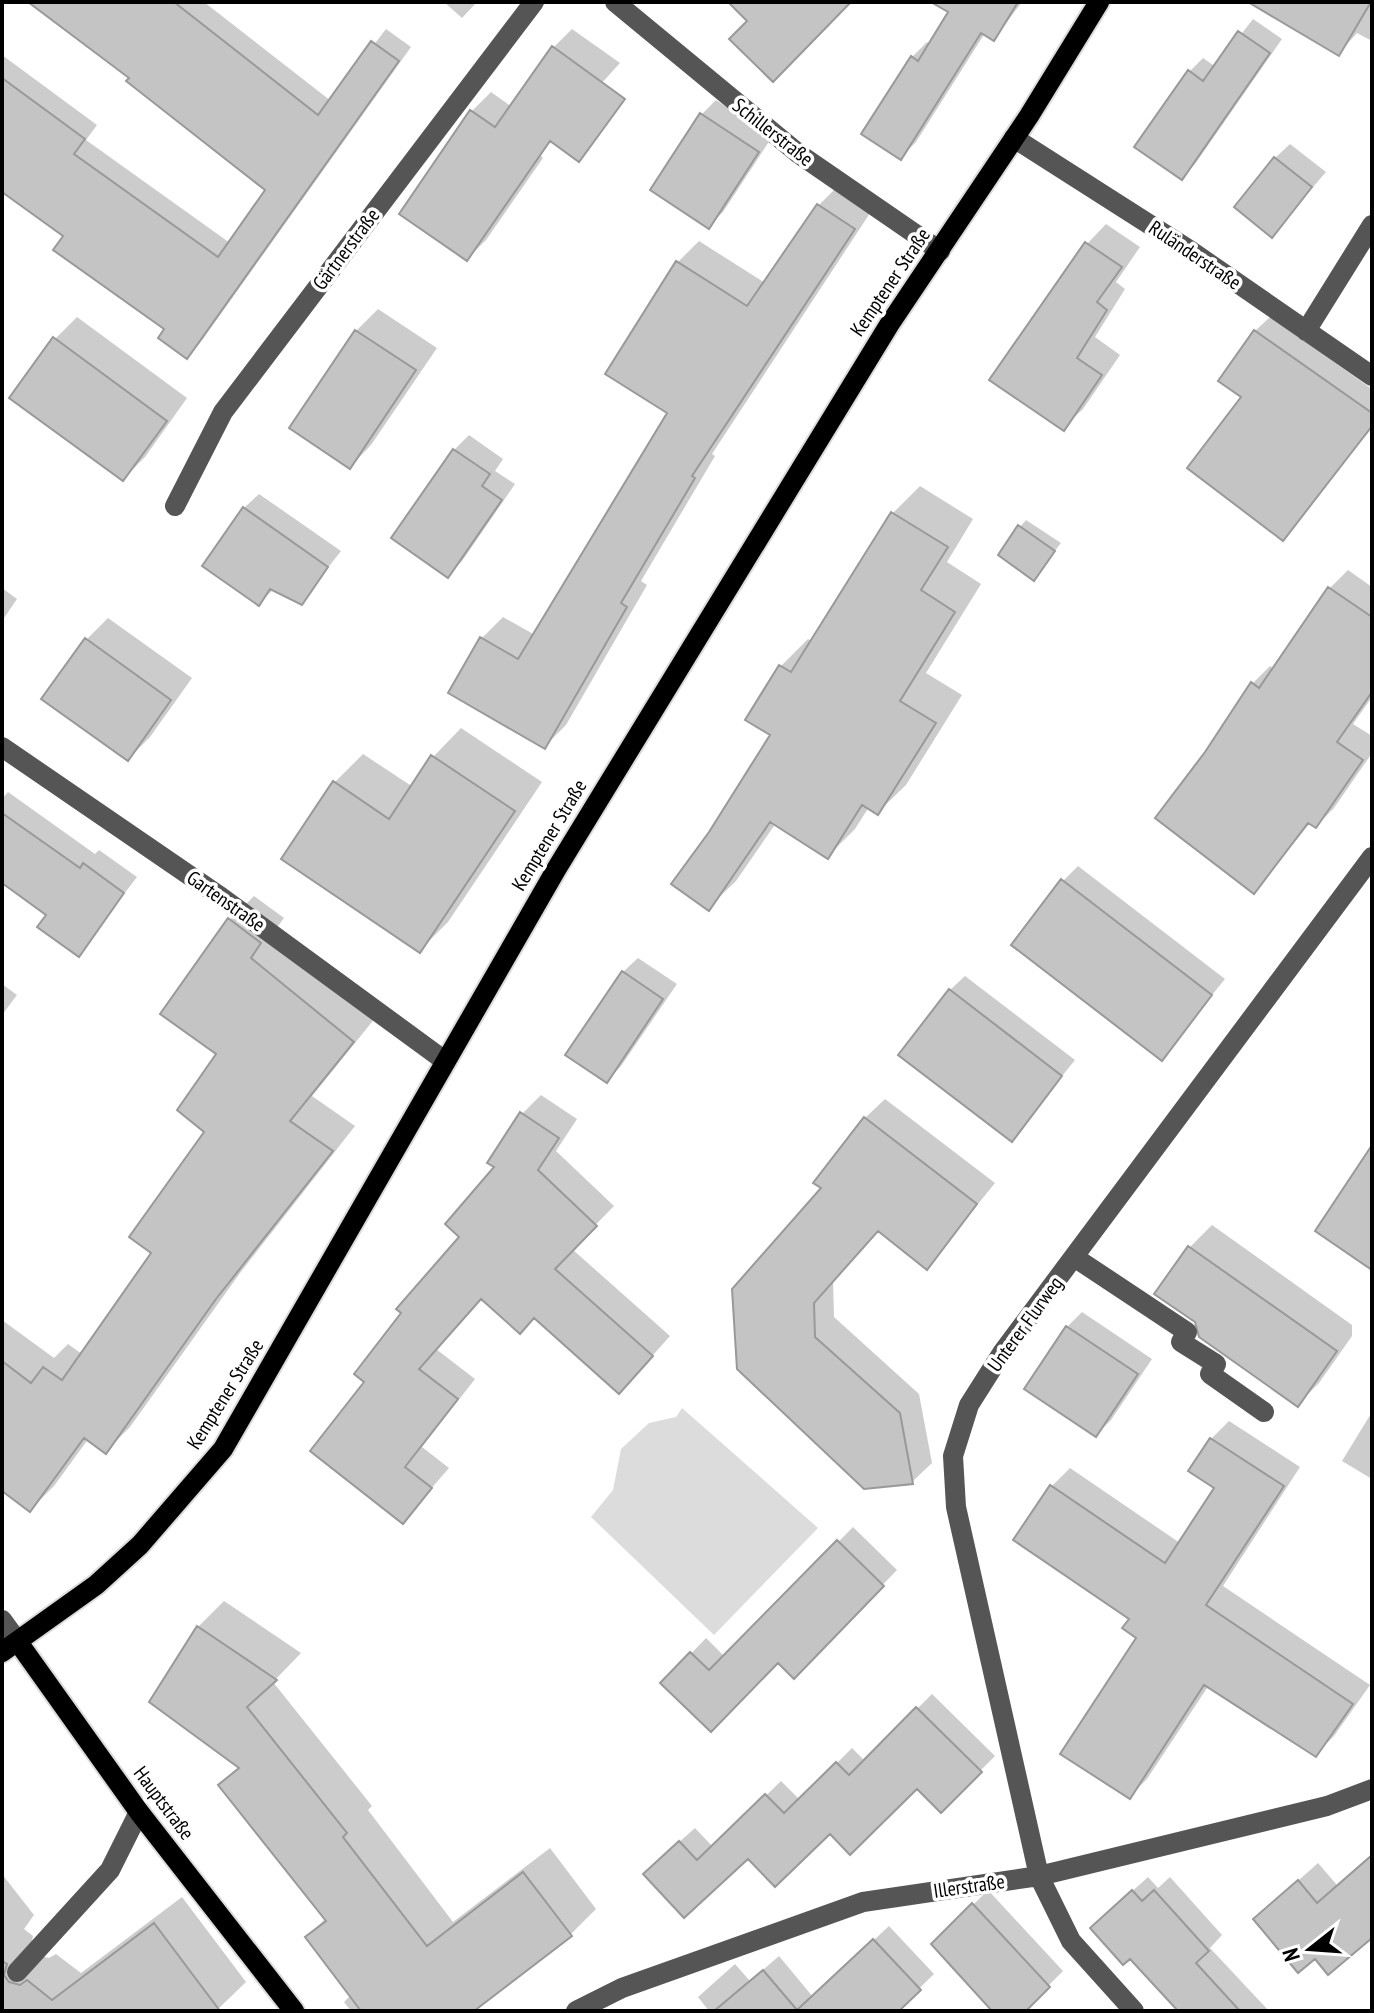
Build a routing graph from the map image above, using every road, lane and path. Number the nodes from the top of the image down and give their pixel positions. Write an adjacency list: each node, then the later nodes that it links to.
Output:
1 (534, 2): 9 (street, Gärtnerstraße)
2 (615, 2): 6 (street, Schillerstraße)
3 (1099, 2): 4 (main road, Kemptener Straße)
4 (1014, 138): 6 (main road, Kemptener Straße); 7 (street, Ruländerstraße)
5 (1372, 225): 7 (street)
6 (940, 251): 12 (main road, Kemptener Straße)
7 (1306, 331): 8 (street, Ruländerstraße)
8 (1372, 376)
9 (175, 506)
10 (2, 747): 12 (street, Gartenstraße)
11 (1372, 857): 13 (street, Unterer Flurweg)
12 (445, 1061): 16 (main road, Kemptener Straße)
13 (1074, 1257): 14 (street); 19 (street, Unterer Flurweg)
14 (1264, 1412)
15 (2, 1620): 16 (street, Hauptstraße)
16 (10, 1647): 18 (main road, Hauptstraße)
17 (1372, 1789): 19 (street, Illerstraße)
18 (139, 1812): 20 (street); 21 (main road, Hauptstraße)
19 (1039, 1876): 22 (street, Illerstraße); 23 (street, Unterer Flurweg)
20 (17, 1972)
21 (294, 2011)
22 (576, 2011)
23 (1134, 2011)

